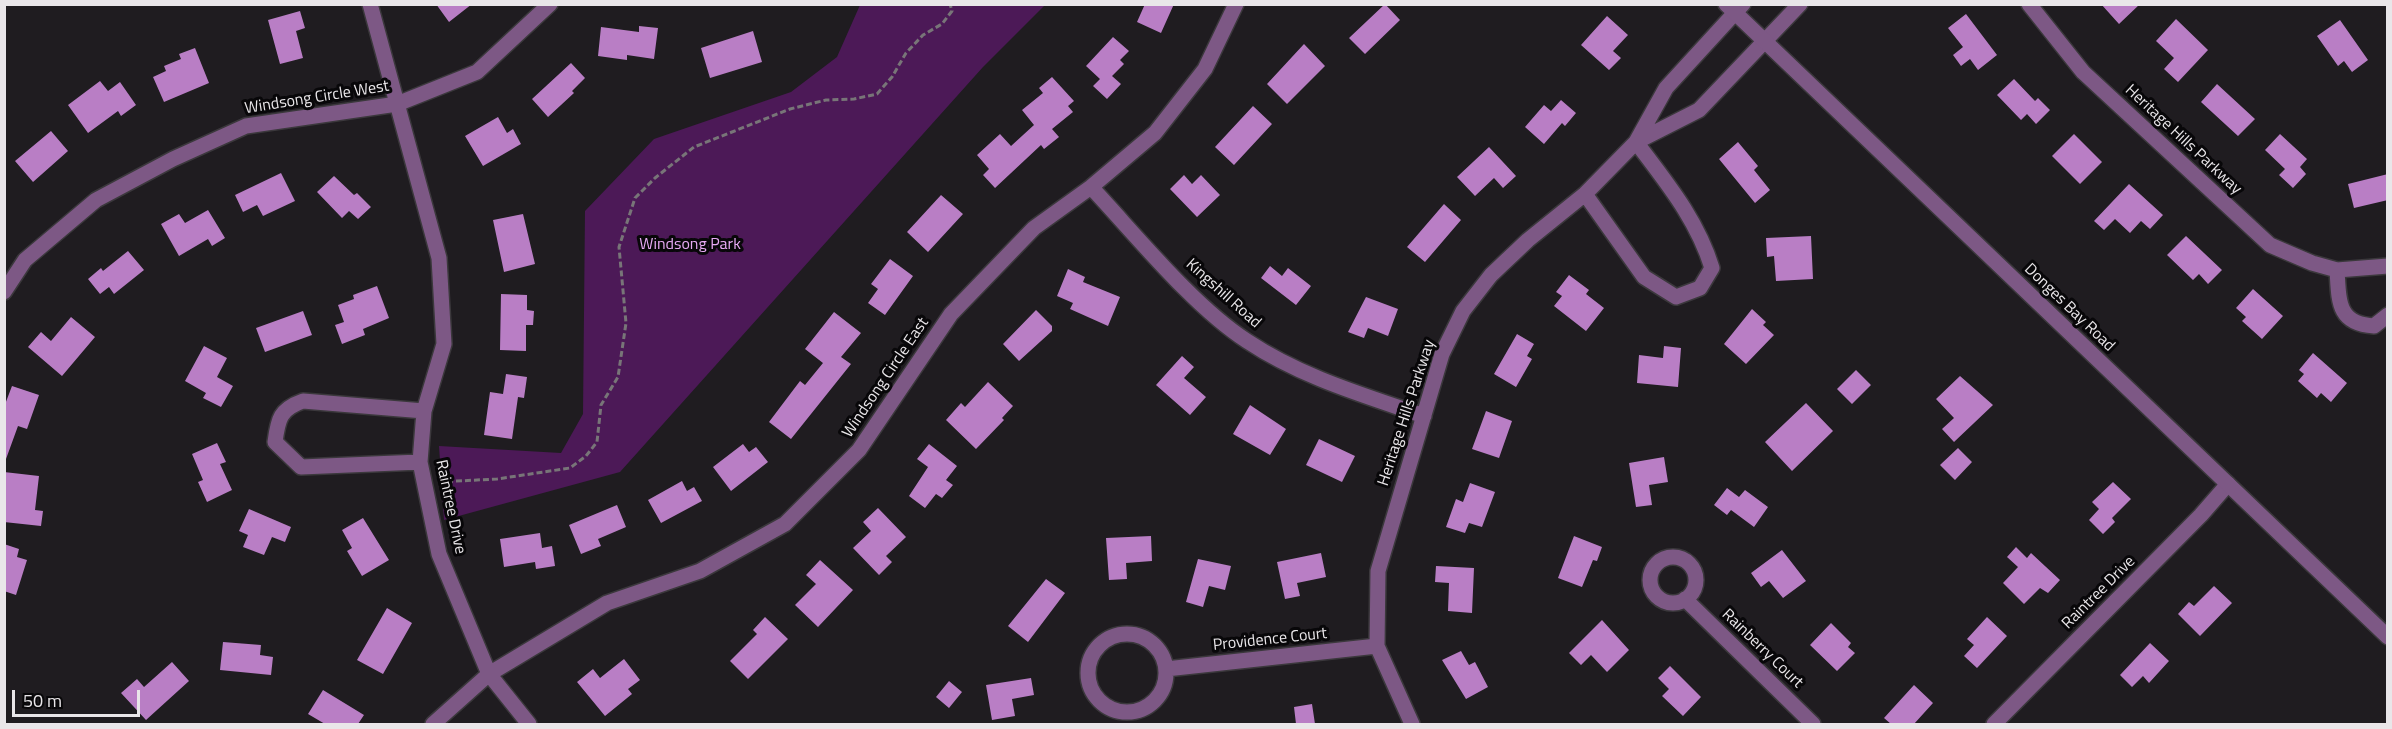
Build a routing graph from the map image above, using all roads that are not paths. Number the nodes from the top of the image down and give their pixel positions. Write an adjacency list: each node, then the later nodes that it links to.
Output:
1 (370, 4): 8 (street, Raintree Drive)
2 (550, 4): 8 (street, Windsong Circle West)
3 (1236, 4): 10 (street, Windsong Circle East)
4 (1800, 4): 7 (street, Heritage Hills Parkway)
5 (2029, 4): 13 (street, Heritage Hills Parkway)
6 (1735, 7): 7 (street, Donges Bay Road); 9 (street, Heritage Hills Parkway)
7 (1764, 41): 9 (street, Heritage Hills Parkway); 19 (street, Donges Bay Road)
8 (397, 104): 14 (street, Windsong Circle West); 16 (street, Raintree Drive)
9 (1636, 142): 11 (street, Heritage Hills Parkway); 11 (street)
10 (1091, 187): 17 (street, Kingshill Road); 24 (street, Windsong Circle East)
11 (1585, 194): 17 (street, Heritage Hills Parkway)
12 (2388, 266): 13 (street, Heritage Hills Parkway)
13 (2337, 270): 15 (street)
14 (4, 292)
15 (2388, 315)
16 (424, 411): 18 (street, Raintree Drive); 18 (street)
17 (1424, 416): 22 (street, Heritage Hills Parkway)
18 (420, 462): 24 (street, Raintree Drive)
19 (2228, 484): 21 (street, Donges Bay Road); 29 (street, Raintree Drive)
20 (1685, 599): 28 (street, Rainberry Court)
21 (2388, 637)
22 (1377, 646): 23 (street, Providence Court); 27 (street, Heritage Hills Parkway)
23 (1166, 669): 23 (street)
24 (489, 674): 25 (street, Windsong Circle East); 26 (street, Raintree Drive)
25 (433, 724)
26 (529, 724)
27 (1412, 724)
28 (1813, 724)
29 (1994, 724)

